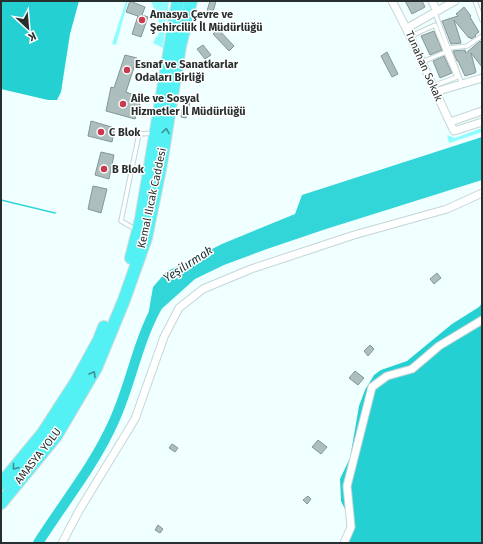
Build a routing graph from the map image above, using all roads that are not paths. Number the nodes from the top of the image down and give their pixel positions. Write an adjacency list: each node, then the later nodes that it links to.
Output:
1 (178, 1): 20 (highway, Kemal Ilıcak Caddesi)
2 (191, 1): 24 (highway, Kemal Ilıcak Caddesi, one-way to 2)
3 (392, 1): 9 (street, Tunahan Sokak)
4 (432, 1): 7 (street)
5 (455, 1): 7 (street)
6 (475, 1): 8 (lane)
7 (436, 12): 9 (street); 12 (lane)
8 (482, 20)
9 (407, 28): 10 (street, Tunahan Sokak)
10 (410, 36): 12 (lane); 13 (street, Tunahan Sokak)
11 (482, 36): 12 (lane)
12 (448, 50): 13 (lane); 15 (lane); 16 (lane)
13 (422, 62): 16 (street, Tunahan Sokak)
14 (482, 78): 15 (street)
15 (462, 84): 16 (street)
16 (434, 89): 18 (street, Tunahan Sokak)
17 (482, 111): 18 (street)
18 (450, 122): 19 (street, Tunahan Sokak)
19 (482, 122)
20 (155, 133): 22 (highway, Kemal Ilıcak Caddesi); 22 (lane)
21 (482, 193): 27 (street)
22 (138, 231): 24 (highway, Kemal Ilıcak Caddesi)
23 (482, 320): 28 (street)
24 (67, 405): 25 (highway, one-way to 25); 26 (highway, AMASYA YOLU)
25 (1, 484)
26 (1, 503)
27 (62, 543)
28 (344, 543)

